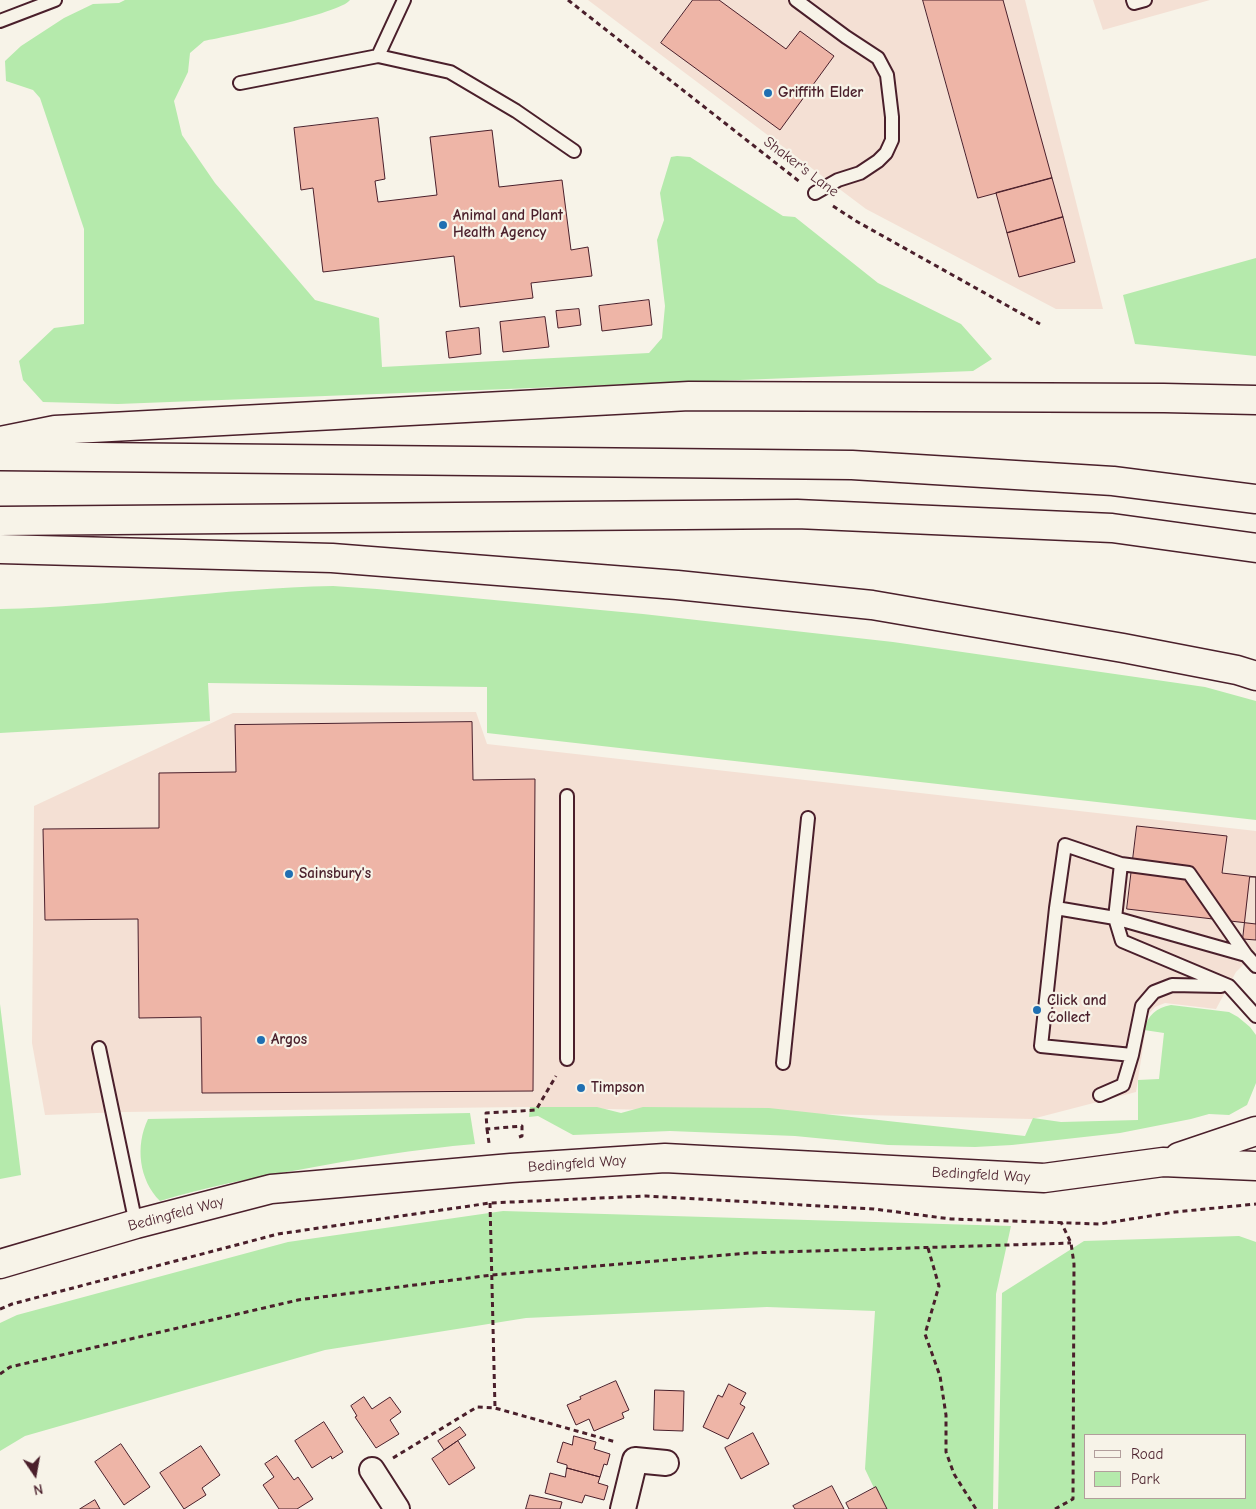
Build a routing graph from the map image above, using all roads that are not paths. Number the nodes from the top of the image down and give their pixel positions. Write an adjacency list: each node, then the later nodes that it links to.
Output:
1 (55, 0): 6 (lane)
2 (404, 0): 7 (lane)
3 (796, 0): 10 (lane)
4 (1133, 0): 5 (lane)
5 (1146, 0)
6 (0, 21)
7 (378, 56): 8 (lane); 9 (lane)
8 (240, 83)
9 (574, 152)
10 (814, 193)
11 (1256, 400): 12 (main road)
12 (0, 441)
13 (0, 456): 14 (main road)
14 (1256, 499)
15 (0, 521): 16 (main road)
16 (1256, 548)
17 (0, 549): 18 (main road)
18 (1256, 676)
19 (567, 796): 30 (lane)
20 (808, 818): 31 (lane)
21 (1121, 864): 22 (lane); 23 (lane); 24 (lane)
22 (1056, 908): 23 (lane); 29 (lane)
23 (1115, 918): 24 (lane); 26 (lane)
24 (1246, 955): 25 (lane)
25 (1256, 966)
26 (1228, 986): 27 (lane); 29 (lane)
27 (1256, 1016)
28 (99, 1048): 36 (lane)
29 (1132, 1055): 32 (lane)
30 (567, 1058)
31 (783, 1063)
32 (1100, 1095)
33 (1256, 1131): 34 (main road, Bedingfeld Way)
34 (1163, 1162): 35 (main road, Bedingfeld Way); 36 (main road, Bedingfeld Way)
35 (1256, 1166)
36 (136, 1224): 37 (main road, Bedingfeld Way)
37 (0, 1264)
38 (666, 1463): 41 (street)
39 (372, 1470): 40 (street)
40 (397, 1509)
41 (624, 1509)

